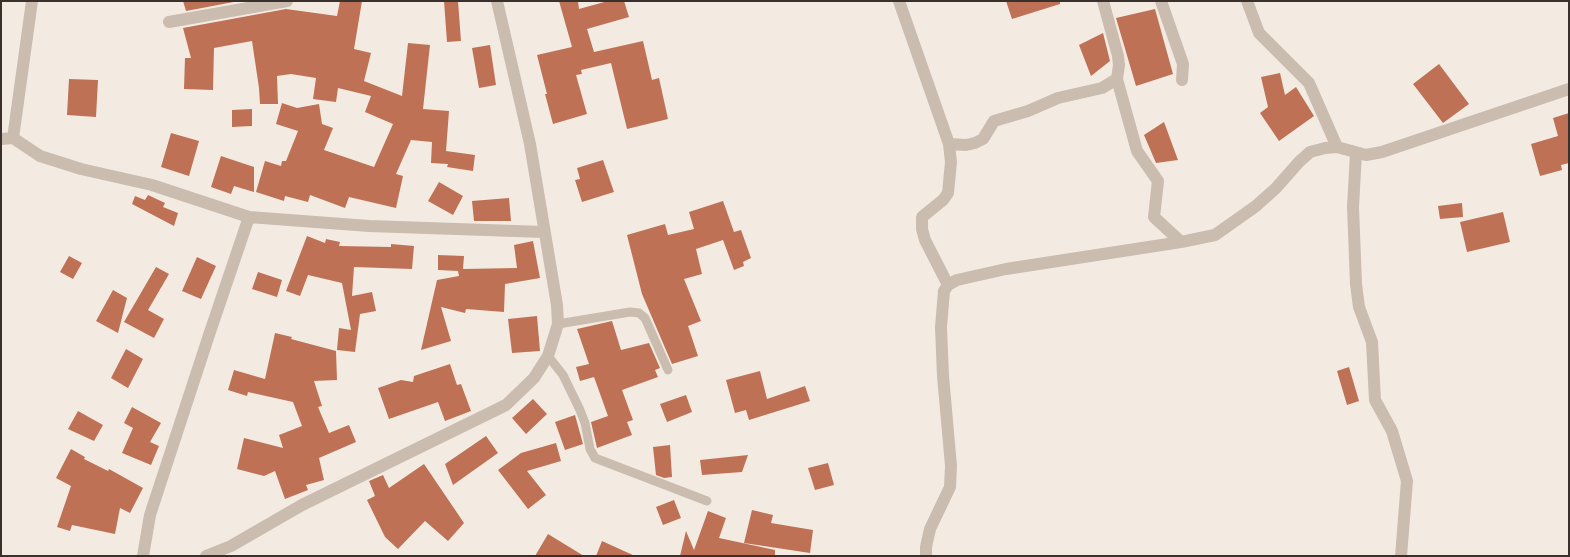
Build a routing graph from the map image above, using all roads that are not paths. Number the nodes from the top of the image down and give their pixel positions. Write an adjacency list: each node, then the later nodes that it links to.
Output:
1 (32, 1): 12 (street)
2 (287, 1): 8 (street)
3 (497, 1): 17 (street)
4 (899, 1): 13 (street)
5 (1103, 1): 9 (street)
6 (1161, 1): 10 (street)
7 (1247, 1): 14 (street)
8 (169, 22)
9 (1117, 79): 13 (street); 18 (street)
10 (1182, 80)
11 (1569, 89): 15 (street)
12 (7, 138): 16 (street)
13 (949, 144): 19 (street)
14 (1337, 147): 15 (street); 18 (street)
15 (1356, 153): 27 (street)
16 (250, 217): 17 (street); 24 (street)
17 (544, 232): 20 (street)
18 (1181, 242): 19 (street)
19 (948, 285): 26 (street)
20 (558, 324): 21 (street); 22 (lane)
21 (548, 356): 23 (lane); 25 (street)
22 (668, 370)
23 (707, 501)
24 (143, 556)
25 (206, 556)
26 (926, 556)
27 (1401, 556)

